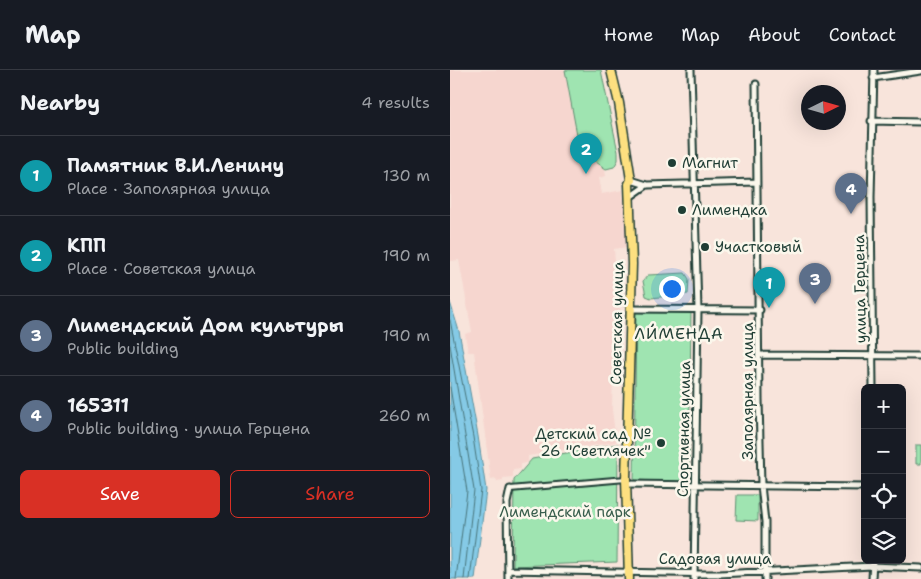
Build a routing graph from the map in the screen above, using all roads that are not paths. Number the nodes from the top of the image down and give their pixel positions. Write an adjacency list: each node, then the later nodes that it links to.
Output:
1 (611, 70): 9 (main road, Советская улица)
2 (691, 70): 11 (street, Спортивная улица)
3 (874, 70): 5 (street, улица Герцена)
4 (921, 71): 5 (street)
5 (873, 78): 7 (street, улица Герцена)
6 (756, 84): 10 (street, Заполярная улица)
7 (871, 121): 8 (street); 18 (street, улица Герцена)
8 (921, 122)
9 (631, 180): 12 (street); 13 (main road, Советская улица)
10 (757, 182): 11 (street); 16 (street, Заполярная улица)
11 (693, 183): 12 (street); 15 (street, Спортивная улица)
12 (647, 185): 13 (street)
13 (630, 196): 14 (main road, Советская улица)
14 (632, 309): 15 (street); 21 (main road, Советская улица)
15 (698, 310): 16 (street); 23 (street, Спортивная улица)
16 (760, 310): 17 (street, Заполярная улица)
17 (760, 354): 18 (street); 22 (street, Заполярная улица)
18 (873, 356): 19 (street); 20 (street, улица Герцена)
19 (921, 356)
20 (873, 384)
21 (626, 482): 23 (street); 25 (street); 31 (main road, Советская улица)
22 (761, 485): 23 (street); 24 (street); 33 (street, Заполярная улица)
23 (696, 486): 32 (street, Спортивная улица)
24 (861, 487)
25 (510, 489): 30 (street)
26 (864, 564): 33 (street, Садовая улица)
27 (872, 564): 35 (street)
28 (882, 564): 29 (street, Садовая улица)
29 (921, 568)
30 (508, 570): 31 (street, Садовая улица); 34 (street)
31 (629, 575): 32 (street, Садовая улица)
32 (694, 576): 33 (street, Садовая улица)
33 (765, 576)
34 (508, 579)
35 (872, 579)

